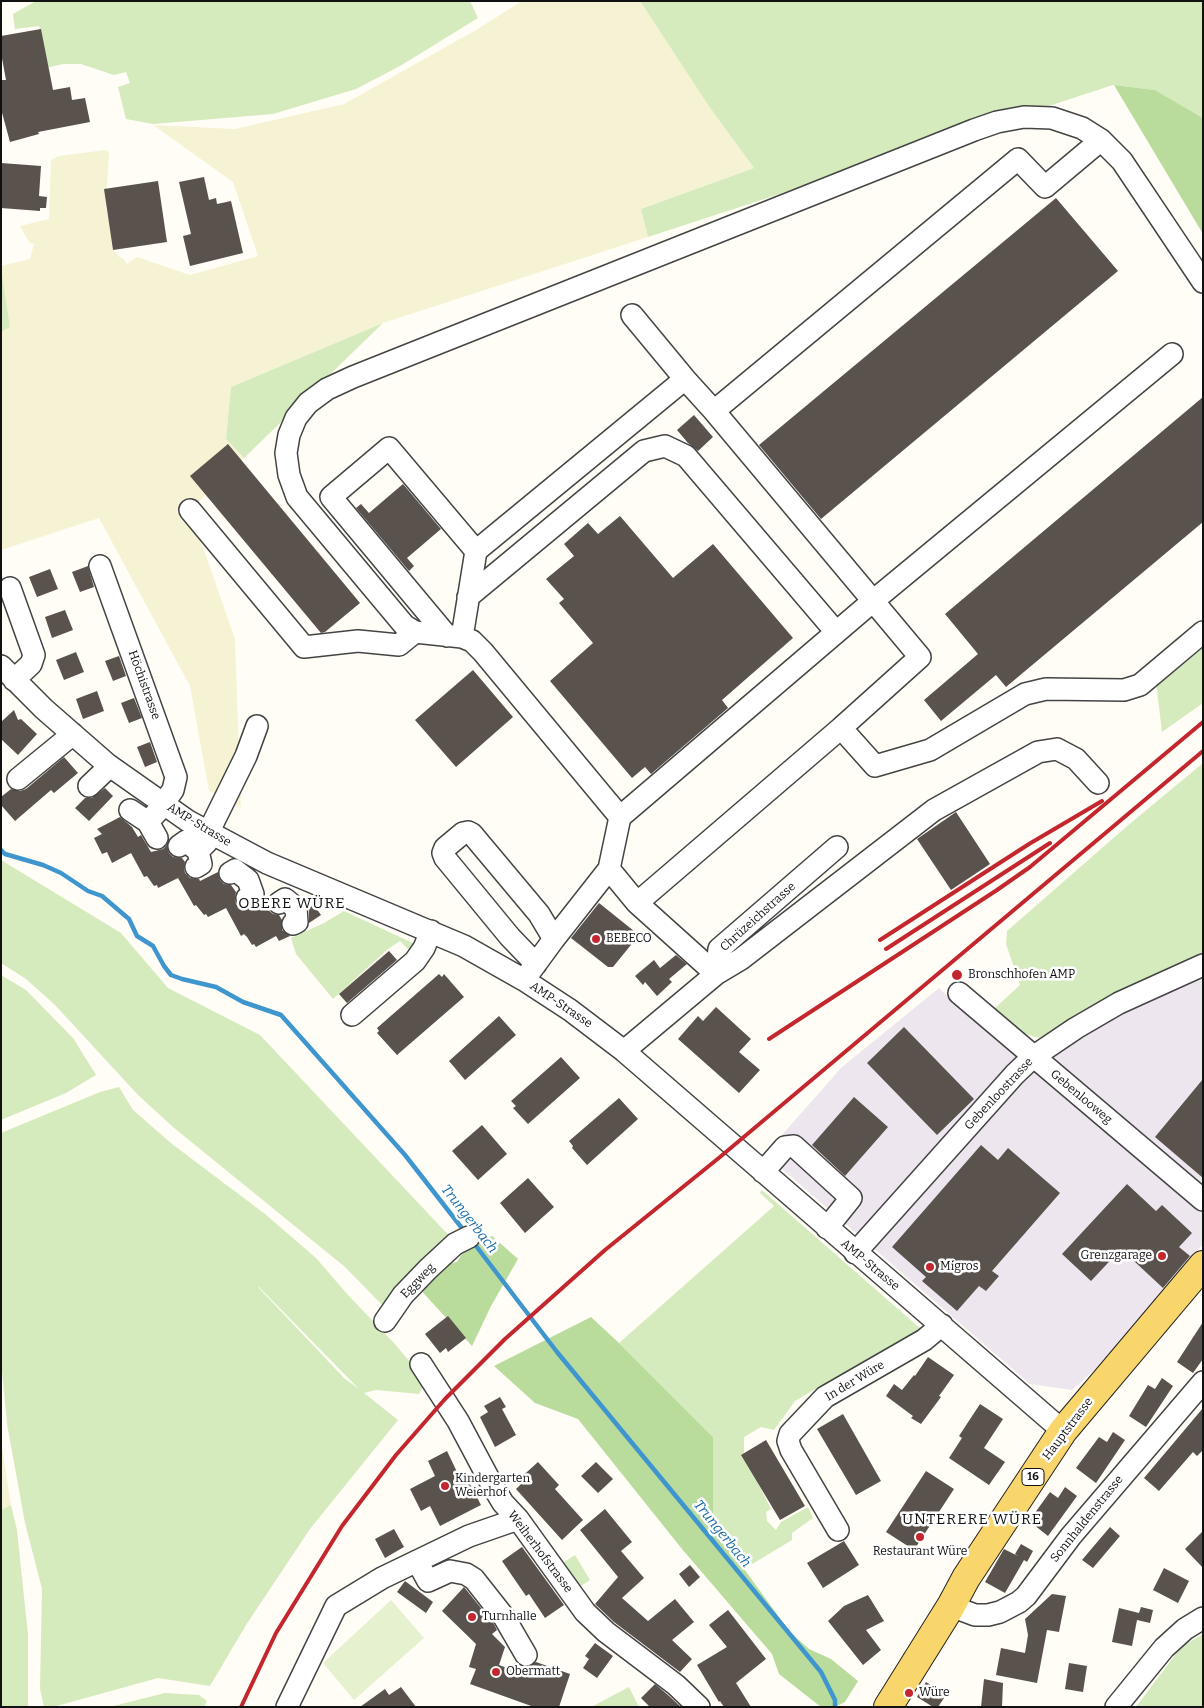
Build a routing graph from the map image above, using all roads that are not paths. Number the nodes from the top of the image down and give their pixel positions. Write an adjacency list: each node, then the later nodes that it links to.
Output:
1 (1101, 140): 2 (street); 6 (street); 13 (street)
2 (1203, 282)
3 (632, 315): 5 (street)
4 (1172, 354): 12 (street)
5 (685, 379): 6 (street); 8 (street)
6 (714, 410): 12 (street)
7 (190, 510): 13 (street)
8 (476, 551): 11 (street); 16 (street)
9 (100, 566): 25 (street, Höchistrasse)
10 (10, 588): 17 (street)
11 (468, 597): 14 (street); 16 (street)
12 (872, 601): 14 (street); 19 (street)
13 (415, 632): 16 (street)
14 (836, 632): 26 (street)
15 (1203, 632): 19 (street)
16 (455, 636): 26 (street)
17 (8, 673): 20 (street, AMP-Strasse)
18 (257, 726): 29 (street)
19 (841, 728): 34 (street)
20 (73, 734): 21 (street, AMP-Strasse); 22 (street)
21 (110, 766): 24 (street); 25 (street, AMP-Strasse)
22 (18, 779)
23 (1098, 783): 40 (street)
24 (89, 786)
25 (162, 803): 27 (street, Höchistrasse); 29 (street, AMP-Strasse)
26 (620, 817): 31 (street)
27 (145, 823)
28 (836, 847): 40 (street, Chrüzeichstrasse)
29 (195, 849): 30 (street, AMP-Strasse)
30 (267, 863): 32 (street); 33 (street, AMP-Strasse)
31 (609, 869): 34 (street); 37 (street)
32 (241, 884)
33 (320, 886): 35 (street); 36 (street, AMP-Strasse)
34 (637, 903): 40 (street)
35 (289, 912)
36 (431, 931): 39 (street, AMP-Strasse); 42 (street)
37 (554, 939): 39 (street); 39 (street)
38 (1203, 964): 44 (street, Gebenloostrasse)
39 (530, 972): 43 (street, AMP-Strasse)
40 (716, 974): 43 (street)
41 (959, 993): 44 (street, Gebenlooweg)
42 (352, 1015)
43 (624, 1051): 45 (street, AMP-Strasse)
44 (1033, 1057): 46 (street, Gebenlooweg); 49 (street, Gebenloostrasse)
45 (763, 1172): 47 (street, AMP-Strasse); 47 (street)
46 (1203, 1200)
47 (827, 1228): 49 (street, AMP-Strasse)
48 (462, 1240): 51 (street, Eggweg)
49 (855, 1252): 52 (street, AMP-Strasse)
50 (1203, 1265): 55 (main road, Hauptstrasse / 16)
51 (385, 1320)
52 (942, 1324): 55 (street, AMP-Strasse); 57 (street, In der Würe)
53 (421, 1364): 56 (street, Weiherhofstrasse)
54 (1203, 1382): 59 (street, Sonnhaldenstrasse)
55 (1063, 1431): 59 (main road, Hauptstrasse / 16)
56 (518, 1519): 58 (street); 63 (street, Weiherhofstrasse)
57 (838, 1530)
58 (417, 1561): 61 (street); 62 (street)
59 (951, 1606): 64 (main road, Hauptstrasse / 16)
60 (1203, 1618): 65 (street)
61 (526, 1655)
62 (287, 1707)
63 (699, 1707)
64 (888, 1707)
65 (1116, 1707)

